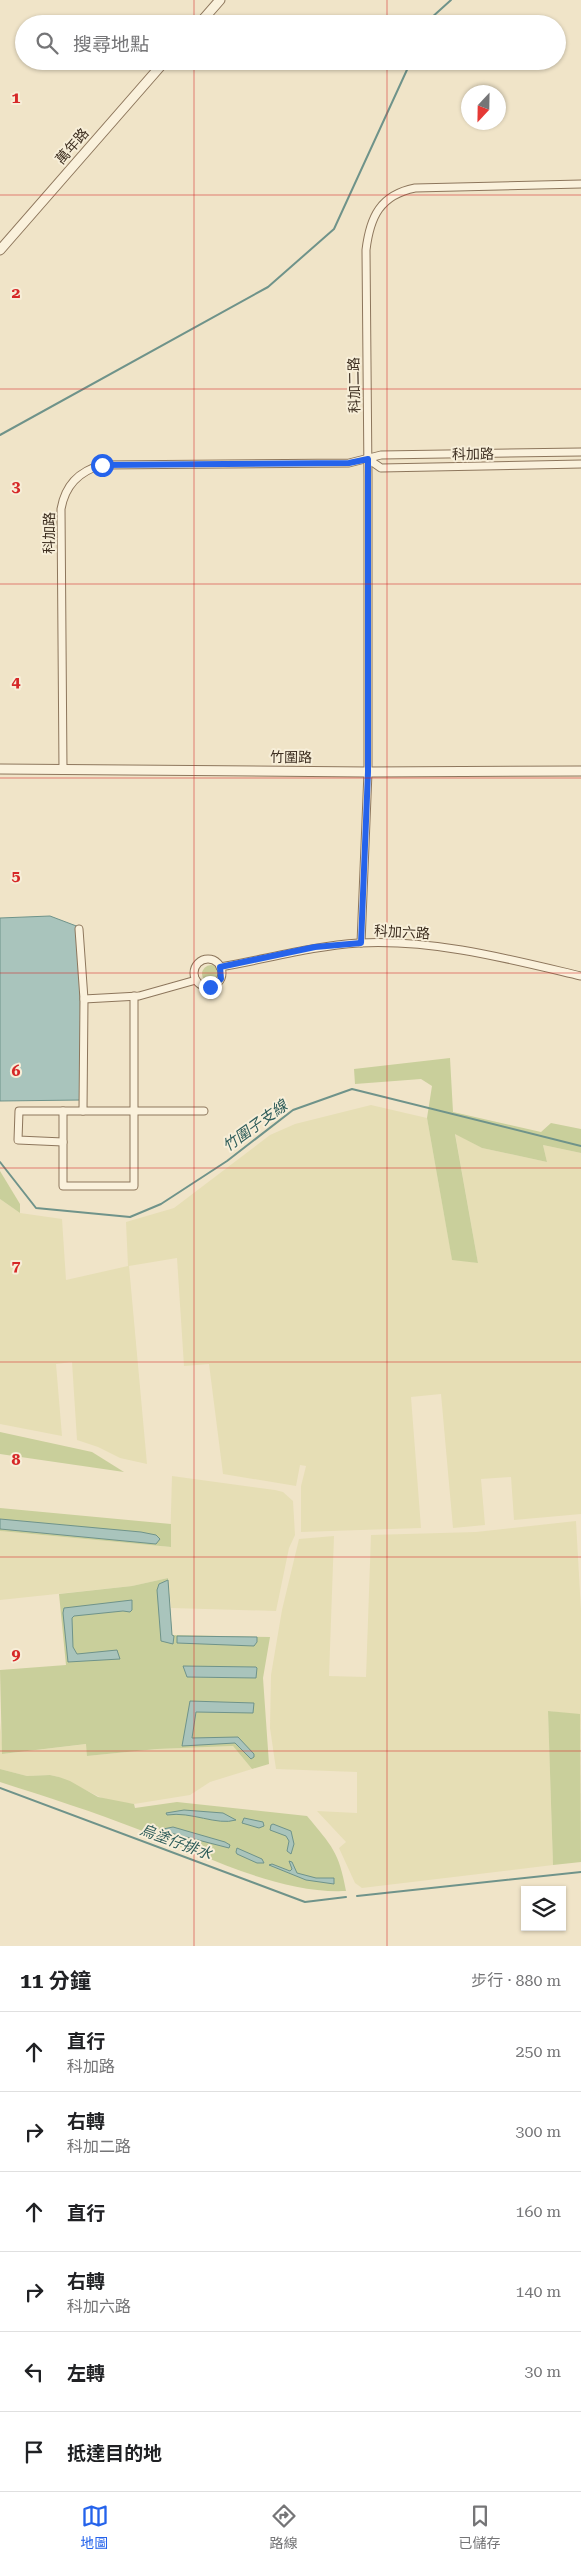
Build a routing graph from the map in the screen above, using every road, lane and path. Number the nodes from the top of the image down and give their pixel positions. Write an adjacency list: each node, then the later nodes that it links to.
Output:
1 (220, 0): 2 (street)
2 (207, 15)
3 (157, 70): 5 (street, 萬年路)
4 (581, 184): 7 (street, 科加二路)
5 (0, 250)
6 (581, 452): 7 (street, 科加路)
7 (368, 459): 8 (street, 科加路); 10 (street, 科加路); 12 (street, 科加二路)
8 (581, 464)
9 (0, 769): 10 (street, 竹圍路)
10 (63, 769): 12 (street, 竹圍路)
11 (581, 771): 12 (street, 竹圍路)
12 (368, 772): 14 (street, 科加二路)
13 (78, 930): 19 (street)
14 (361, 943): 15 (street, 科加六路); 16 (street, 科加六路)
15 (220, 967): 17 (street); 17 (street)
16 (581, 976)
17 (196, 980): 18 (street)
18 (134, 996): 19 (street); 22 (street)
19 (84, 999): 21 (street)
20 (63, 1111): 21 (street); 24 (street); 24 (street)
21 (84, 1111): 22 (street)
22 (134, 1111): 23 (street); 24 (street)
23 (204, 1111)
24 (62, 1142)

